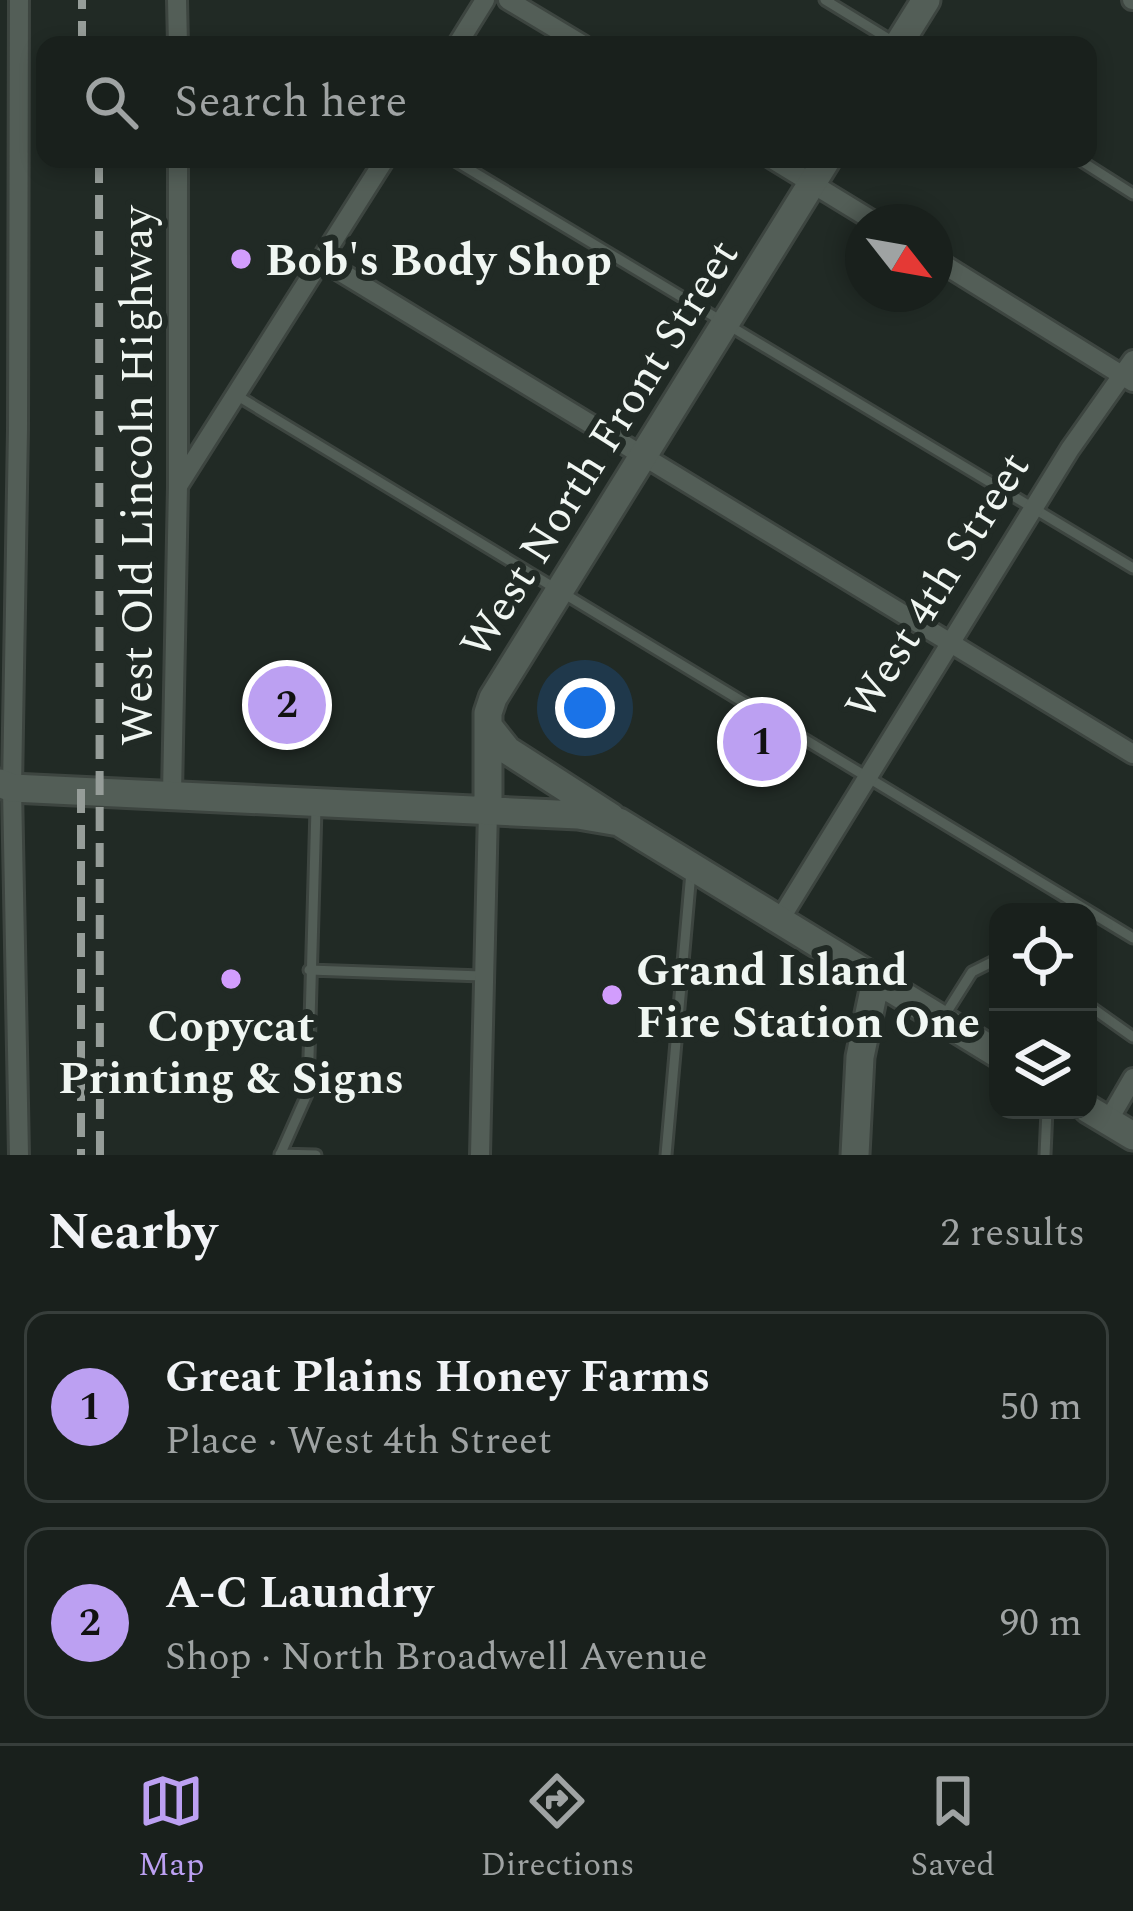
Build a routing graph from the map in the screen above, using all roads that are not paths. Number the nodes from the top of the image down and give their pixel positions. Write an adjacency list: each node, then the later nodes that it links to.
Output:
1 (19, 0): 12 (street)
2 (178, 0): 7 (street)
3 (485, 0): 8 (street)
4 (508, 0): 9 (street)
5 (825, 0): 10 (lane)
6 (926, 0): 11 (main road)
7 (178, 36)
8 (463, 36)
9 (568, 36)
10 (883, 36)
11 (904, 36)
12 (9, 85): 34 (street)
13 (178, 168): 26 (street, West Old Lincoln Highway)
14 (379, 168): 20 (street)
15 (467, 168): 22 (lane)
16 (1092, 168): 18 (lane)
17 (819, 171): 19 (street); 22 (main road, West North Front Street)
18 (1133, 194)
19 (855, 204)
20 (321, 260): 24 (street); 25 (street)
21 (953, 269): 23 (street)
22 (724, 323): 25 (main road, West North Front Street); 27 (lane)
23 (1129, 372): 27 (street, West 4th Street)
24 (236, 394): 26 (street); 29 (lane)
25 (642, 453): 29 (main road, West North Front Street); 30 (street)
26 (178, 486): 35 (street, West Old Lincoln Highway)
27 (1032, 508): 28 (lane); 30 (street, West 4th Street)
28 (1133, 568)
29 (559, 590): 31 (main road, West North Front Street); 33 (lane)
30 (950, 640): 32 (street); 33 (street, West 4th Street)
31 (488, 726): 37 (main road, West North Front Street); 38 (main road)
32 (1133, 754)
33 (865, 779): 40 (street, West 4th Street); 41 (lane)
34 (4, 788): 35 (main road); 55 (street)
35 (172, 794): 36 (main road)
36 (317, 803): 37 (main road); 43 (lane)
37 (488, 811): 38 (main road); 44 (street, West North Front Street)
38 (619, 822): 39 (main road)
39 (692, 866): 40 (main road); 58 (lane)
40 (779, 921): 45 (main road)
41 (1133, 938)
42 (989, 964): 47 (lane)
43 (309, 970): 44 (lane); 54 (lane)
44 (482, 976): 57 (street, West North Front Street)
45 (876, 980): 47 (main road); 59 (main road)
46 (1096, 1011): 48 (lane)
47 (942, 1019): 49 (main road)
48 (1133, 1037)
49 (989, 1048)
50 (1133, 1078): 51 (street)
51 (1098, 1115): 53 (main road)
52 (1047, 1119): 60 (lane)
53 (1133, 1136)
54 (280, 1154): 56 (lane)
55 (19, 1155)
56 (316, 1155)
57 (480, 1155)
58 (666, 1155)
59 (855, 1155)
60 (1045, 1155)

